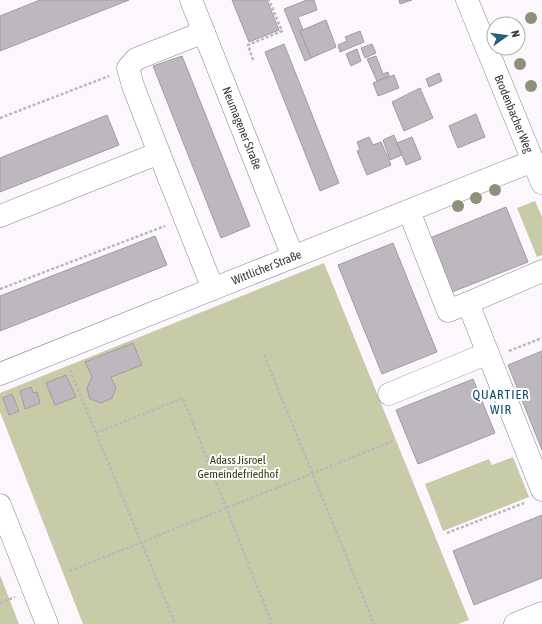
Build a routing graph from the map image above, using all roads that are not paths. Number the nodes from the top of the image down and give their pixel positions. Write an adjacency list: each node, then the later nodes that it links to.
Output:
1 (191, 0): 3 (street, Neumagener Straße)
2 (467, 0): 5 (street, Brodenbacher Weg)
3 (204, 32): 4 (street); 9 (street, Neumagener Straße)
4 (159, 152): 8 (street); 11 (street)
5 (533, 161): 6 (street, Brodenbacher Weg); 7 (street, Wittlicher Straße)
6 (542, 183)
7 (409, 211): 9 (street, Wittlicher Straße); 12 (street)
8 (0, 216)
9 (293, 257): 11 (street, Wittlicher Straße)
10 (542, 271): 12 (street)
11 (213, 289): 14 (street, Wittlicher Straße)
12 (468, 302): 13 (street)
13 (489, 356): 15 (street); 16 (street)
14 (0, 374)
15 (389, 394)
16 (535, 495)
17 (0, 505): 19 (street)
18 (542, 613): 20 (street)
19 (47, 624)
20 (515, 624)

